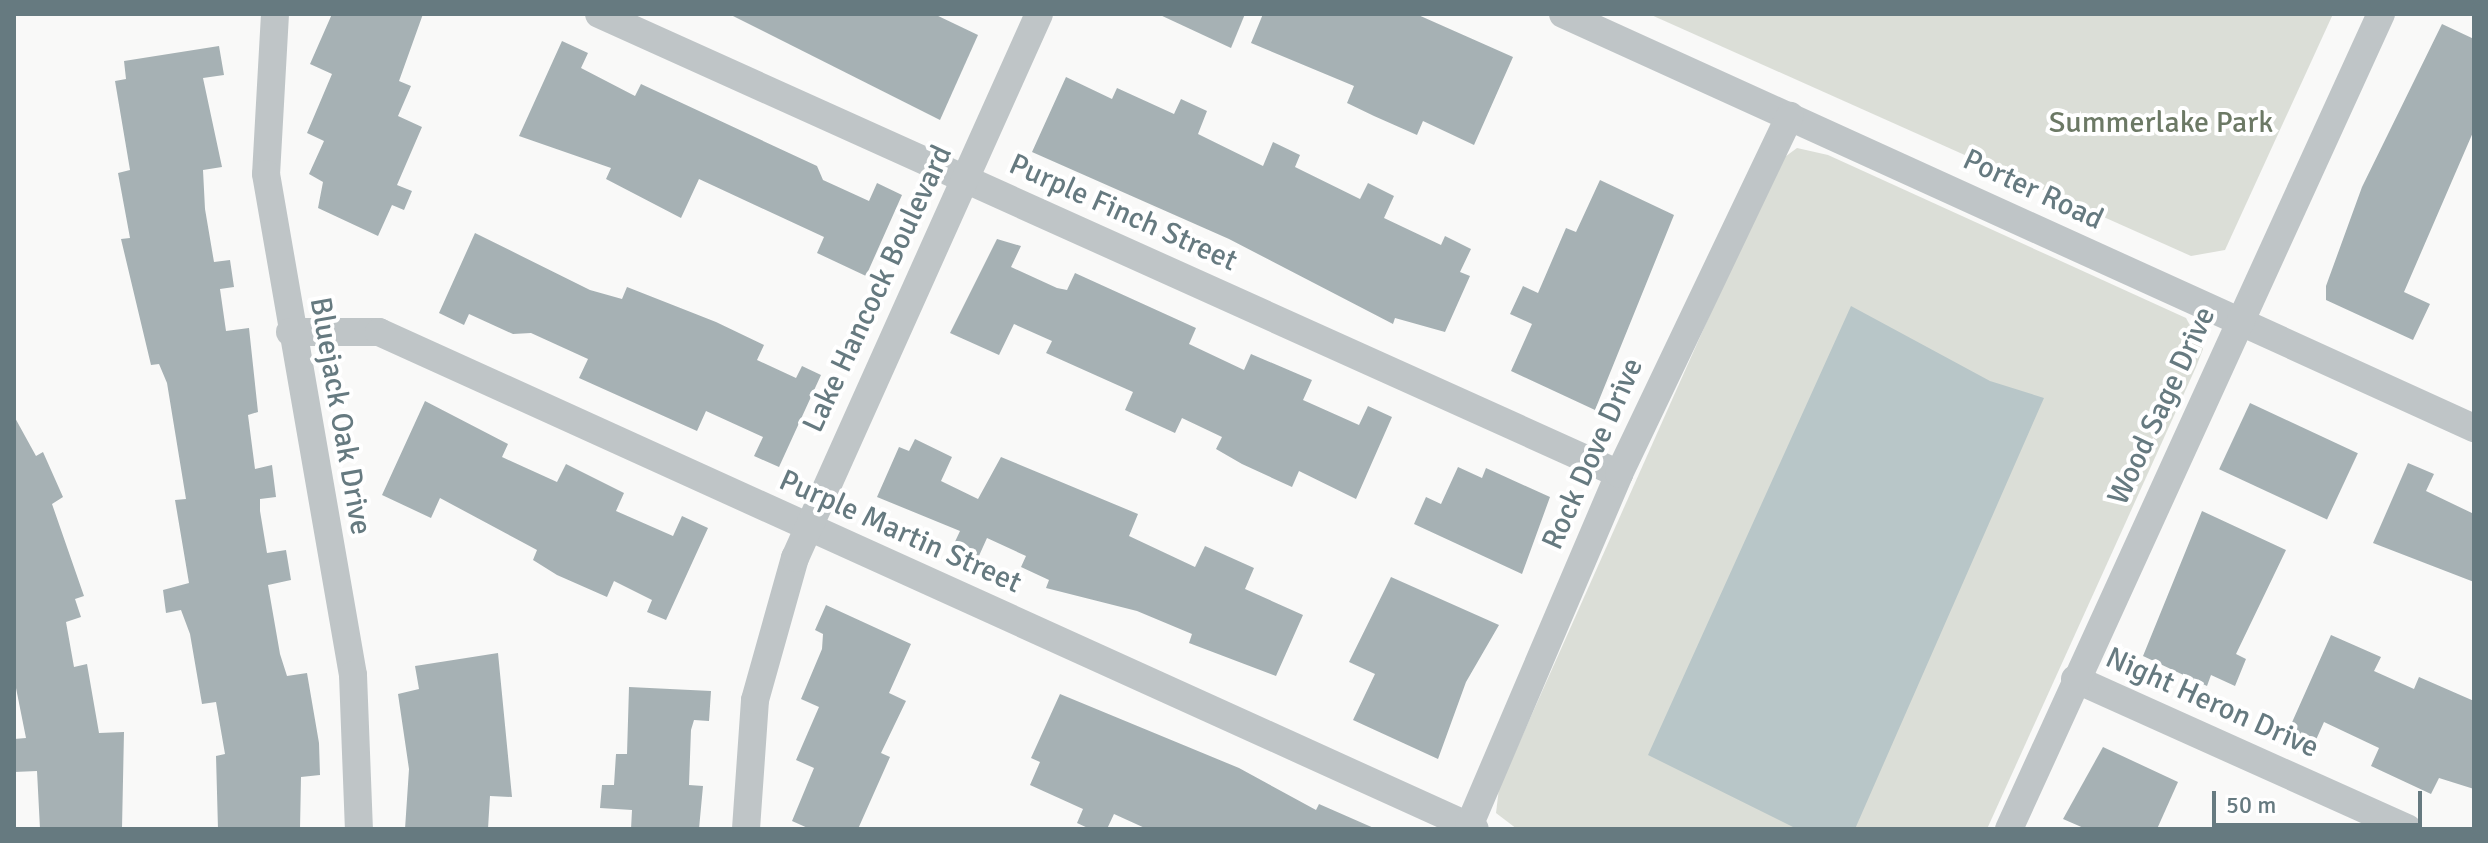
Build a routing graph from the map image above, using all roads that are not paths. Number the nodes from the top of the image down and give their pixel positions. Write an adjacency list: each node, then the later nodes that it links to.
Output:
1 (275, 14): 9 (street, Bluejack Oak Drive)
2 (599, 14): 7 (street, Purple Finch Street)
3 (1039, 14): 7 (street, Lake Hancock Boulevard)
4 (1563, 14): 6 (street, Porter Road)
5 (2381, 14): 8 (street, Wood Sage Drive)
6 (1790, 116): 8 (street, Porter Road); 11 (street, Rock Dove Drive)
7 (966, 179): 11 (street, Purple Finch Street); 12 (street, Lake Hancock Boulevard)
8 (2237, 322): 10 (street, Porter Road); 13 (street, Wood Sage Drive)
9 (290, 332): 12 (street, Purple Martin Street); 15 (street, Bluejack Oak Drive)
10 (2474, 428)
11 (1619, 474): 14 (street, Rock Dove Drive)
12 (807, 527): 14 (street, Purple Martin Street); 16 (street, Lake Hancock Boulevard)
13 (2075, 679): 17 (street, Wood Sage Drive); 18 (street, Night Heron Drive)
14 (1472, 828)
15 (359, 829)
16 (746, 829)
17 (2009, 829)
18 (2408, 829)

